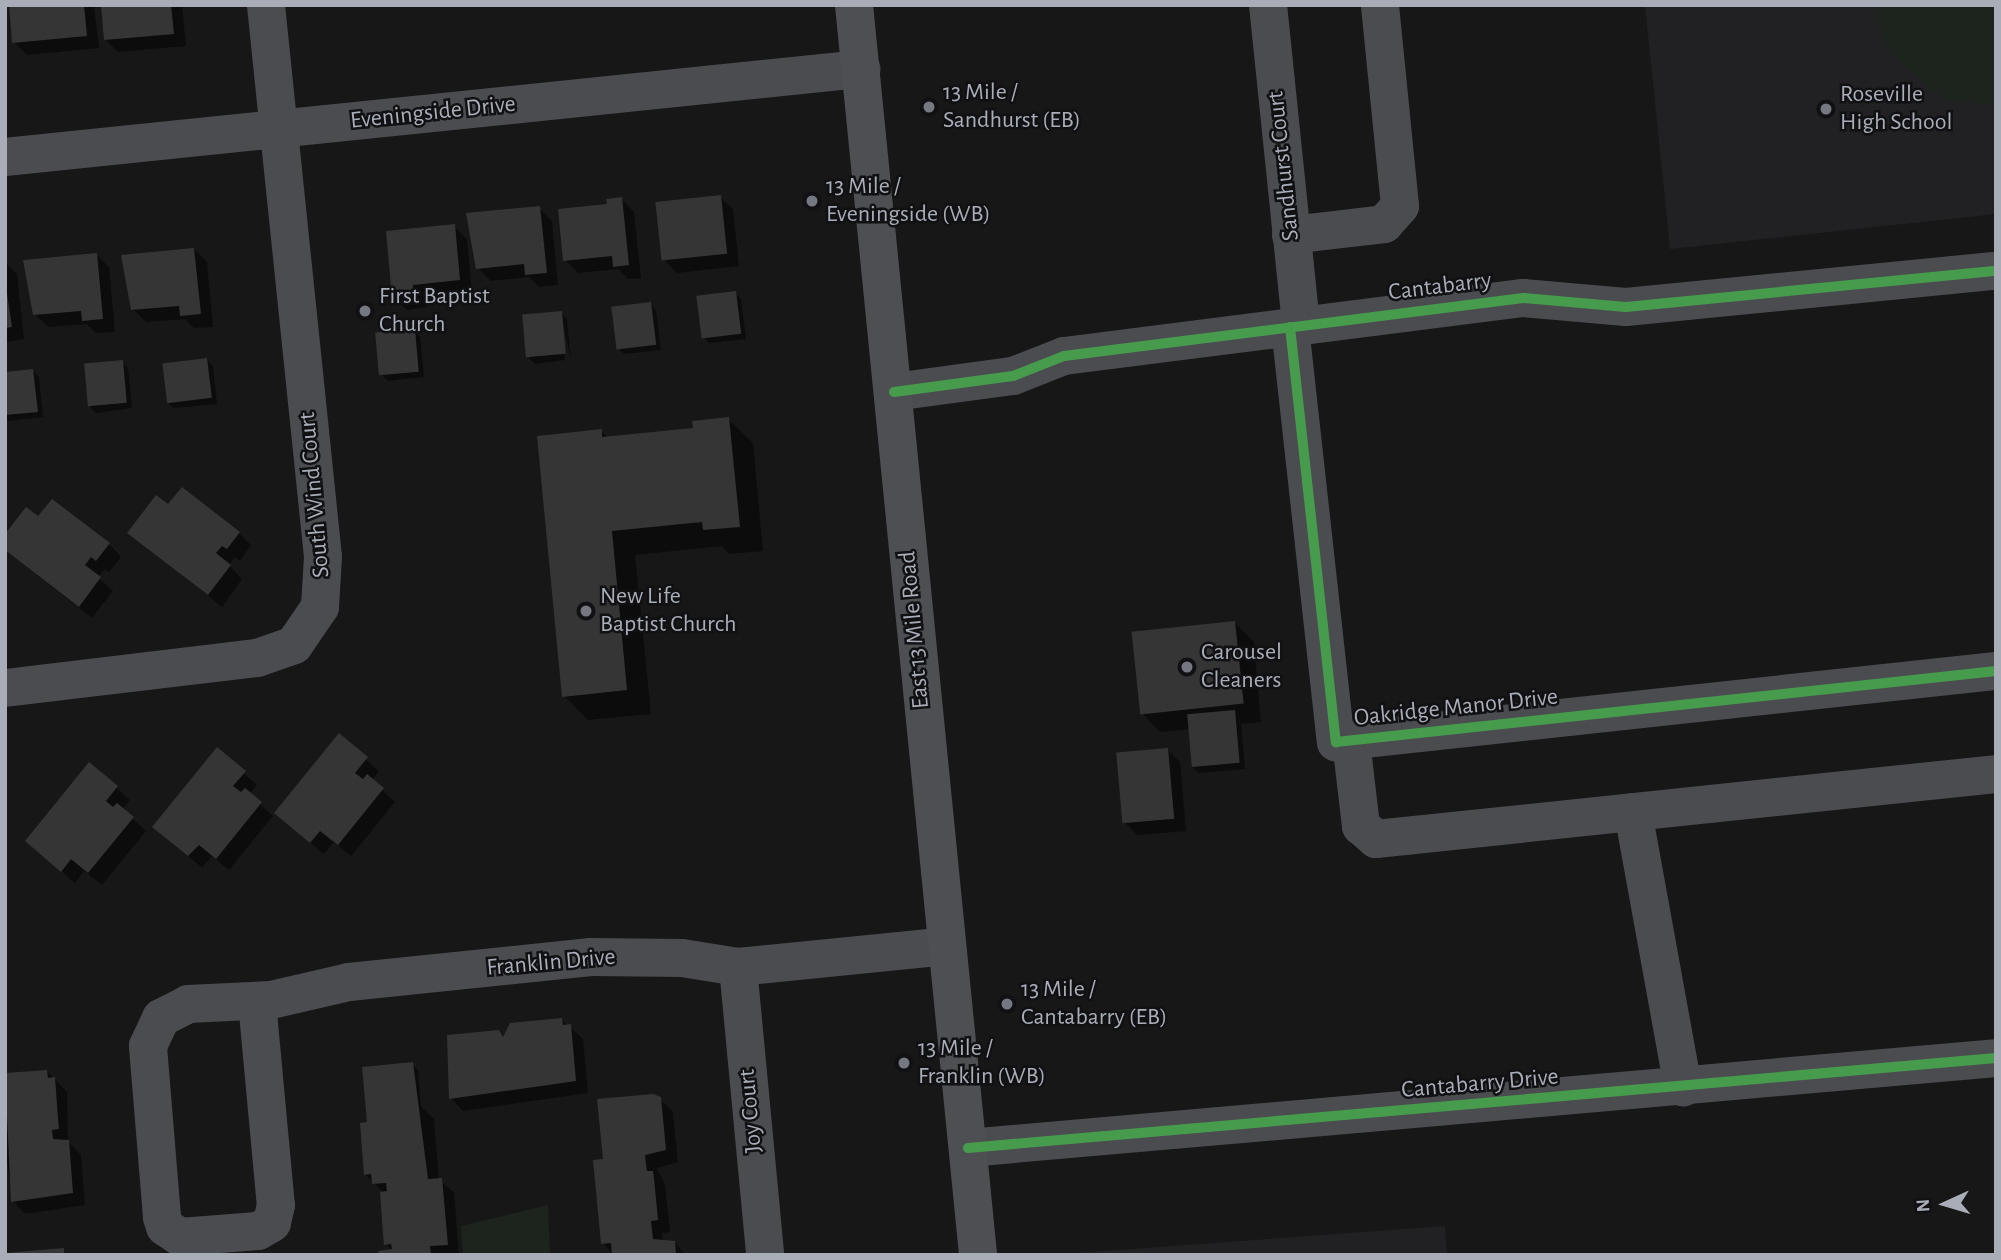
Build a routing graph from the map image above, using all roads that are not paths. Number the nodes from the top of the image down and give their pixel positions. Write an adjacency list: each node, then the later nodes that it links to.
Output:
1 (266, 5): 6 (street, South Wind Court)
2 (854, 5): 5 (main road, East 13 Mile Road)
3 (1268, 5): 8 (street, Sandhurst Court)
4 (1380, 5): 8 (street)
5 (861, 69): 6 (street, Eveningside Drive); 11 (main road, East 13 Mile Road)
6 (279, 129): 7 (street, Eveningside Drive); 13 (street, South Wind Court)
7 (5, 158)
8 (1291, 235): 10 (street, Sandhurst Court)
9 (1996, 271): 10 (street, Cantabarry)
10 (1295, 327): 11 (street, Cantabarry); 14 (street, Oakridge Manor Drive)
11 (894, 392): 17 (main road, East 13 Mile Road)
12 (1996, 671): 14 (street, Oakridge Manor Drive)
13 (5, 688)
14 (1351, 741): 16 (street)
15 (1996, 774): 16 (street)
16 (1633, 812): 21 (street)
17 (947, 946): 18 (street, Franklin Drive); 22 (main road, East 13 Mile Road)
18 (738, 967): 19 (street, Franklin Drive); 23 (street, Joy Court)
19 (257, 1002): 19 (street, Franklin Drive)
20 (1996, 1058): 21 (street, Cantabarry Drive)
21 (1683, 1087): 22 (street, Cantabarry Drive)
22 (968, 1148): 24 (main road, East 13 Mile Road)
23 (765, 1255)
24 (978, 1255)

